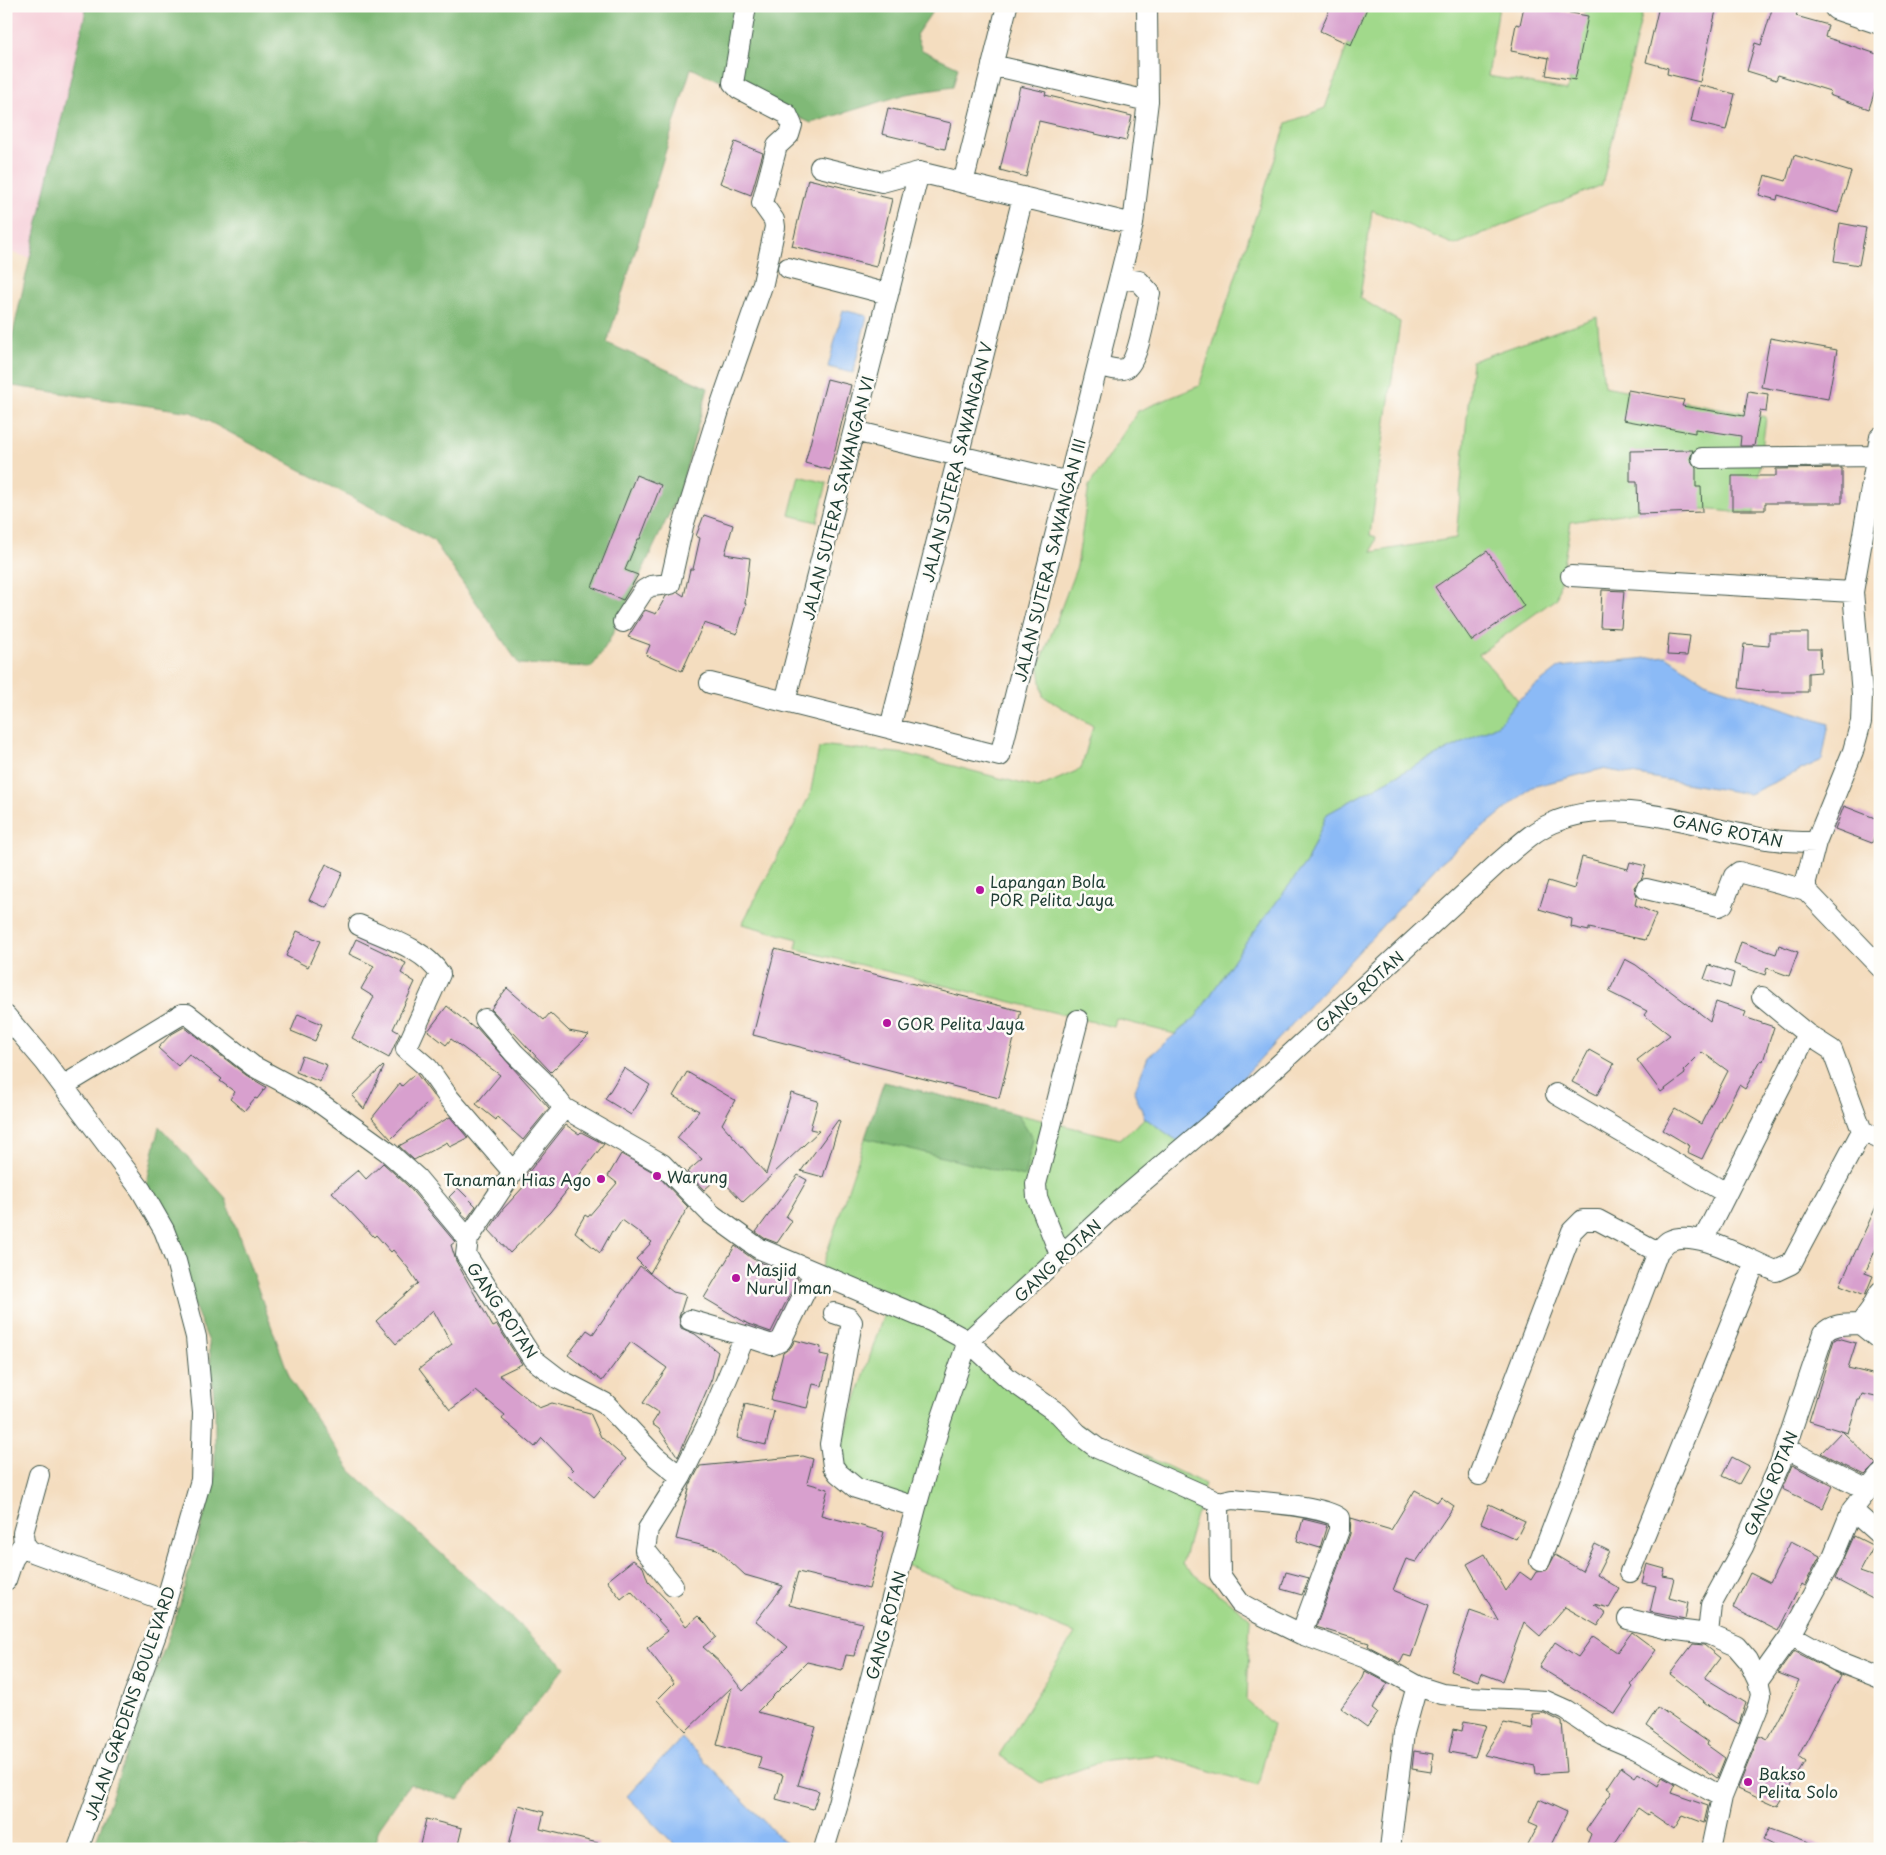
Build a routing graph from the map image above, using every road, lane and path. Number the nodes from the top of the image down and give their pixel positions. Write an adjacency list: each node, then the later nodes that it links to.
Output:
1 (746, 6): 24 (street)
2 (1007, 6): 6 (street)
3 (1147, 6): 7 (street, JALAN SUTERA SAWANGAN III)
4 (1838, 6): 5 (highway)
5 (1880, 20)
6 (992, 65): 7 (street); 10 (street)
7 (1148, 102): 12 (street, JALAN SUTERA SAWANGAN III)
8 (820, 167): 9 (street)
9 (918, 172): 10 (street); 15 (street, JALAN SUTERA SAWANGAN VI)
10 (963, 183): 11 (street)
11 (1023, 197): 12 (street); 19 (street, JALAN SUTERA SAWANGAN V)
12 (1134, 224): 14 (street, JALAN SUTERA SAWANGAN III)
13 (788, 268): 15 (street)
14 (1120, 278): 16 (street, JALAN SUTERA SAWANGAN III); 16 (street)
15 (888, 294): 17 (street, JALAN SUTERA SAWANGAN VI)
16 (1098, 365): 21 (street, JALAN SUTERA SAWANGAN III)
17 (854, 432): 19 (street); 26 (street, JALAN SUTERA SAWANGAN VI)
18 (1878, 447): 20 (street); 23 (street)
19 (958, 456): 21 (street); 27 (street, JALAN SUTERA SAWANGAN V)
20 (1702, 458)
21 (1069, 482): 27 (street, JALAN SUTERA SAWANGAN III)
22 (1571, 576): 23 (street)
23 (1853, 592): 28 (street)
24 (623, 622)
25 (710, 683): 26 (street)
26 (786, 702): 27 (street)
27 (890, 728)
28 (1816, 842): 30 (street); 47 (street, GANG ROTAN)
29 (1646, 889): 30 (street)
30 (1806, 890): 32 (street)
31 (359, 925): 42 (street)
32 (1880, 967)
33 (1762, 997): 37 (street)
34 (6, 1016): 38 (street, JALAN GARDENS BOULEVARD)
35 (485, 1019): 40 (street)
36 (1078, 1020): 47 (street)
37 (1807, 1034): 41 (street); 43 (street)
38 (63, 1086): 44 (street); 71 (street, JALAN GARDENS BOULEVARD)
39 (1556, 1094): 43 (street)
40 (564, 1108): 42 (street, GANG ROTAN); 49 (street)
41 (1871, 1135): 48 (street)
42 (513, 1172): 44 (street, GANG ROTAN)
43 (1726, 1193): 45 (street)
44 (468, 1239): 60 (street, GANG ROTAN)
45 (1703, 1240): 46 (street); 48 (street)
46 (1658, 1252): 59 (street); 67 (street)
47 (1061, 1257): 56 (street, GANG ROTAN)
48 (1755, 1263): 68 (street)
49 (814, 1274): 54 (street); 56 (street)
50 (1880, 1292): 53 (street)
51 (834, 1313): 63 (street)
52 (690, 1320): 54 (street)
53 (1860, 1324): 55 (street); 57 (street, GANG ROTAN)
54 (746, 1336): 60 (street)
55 (1880, 1340)
56 (968, 1342): 62 (street); 63 (street, GANG ROTAN)
57 (1787, 1448): 61 (street); 74 (street, GANG ROTAN)
58 (38, 1475): 66 (street)
59 (1479, 1476)
60 (681, 1477): 70 (street)
61 (1874, 1482): 64 (street)
62 (1219, 1502): 73 (street); 73 (street)
63 (916, 1506): 81 (street, GANG ROTAN)
64 (1852, 1510): 65 (street); 75 (street)
65 (1880, 1535)
66 (24, 1543): 69 (street); 71 (street)
67 (1540, 1561)
68 (1630, 1572)
69 (6, 1580)
70 (673, 1585)
71 (166, 1601): 80 (street, JALAN GARDENS BOULEVARD)
72 (1628, 1619): 74 (street)
73 (1301, 1634): 78 (street)
74 (1708, 1634): 77 (street)
75 (1791, 1635): 76 (street); 77 (street)
76 (1880, 1678)
77 (1758, 1681): 79 (street)
78 (1417, 1686): 79 (street); 82 (street)
79 (1722, 1797): 83 (street)
80 (78, 1849)
81 (824, 1849)
82 (1390, 1849)
83 (1712, 1849)

